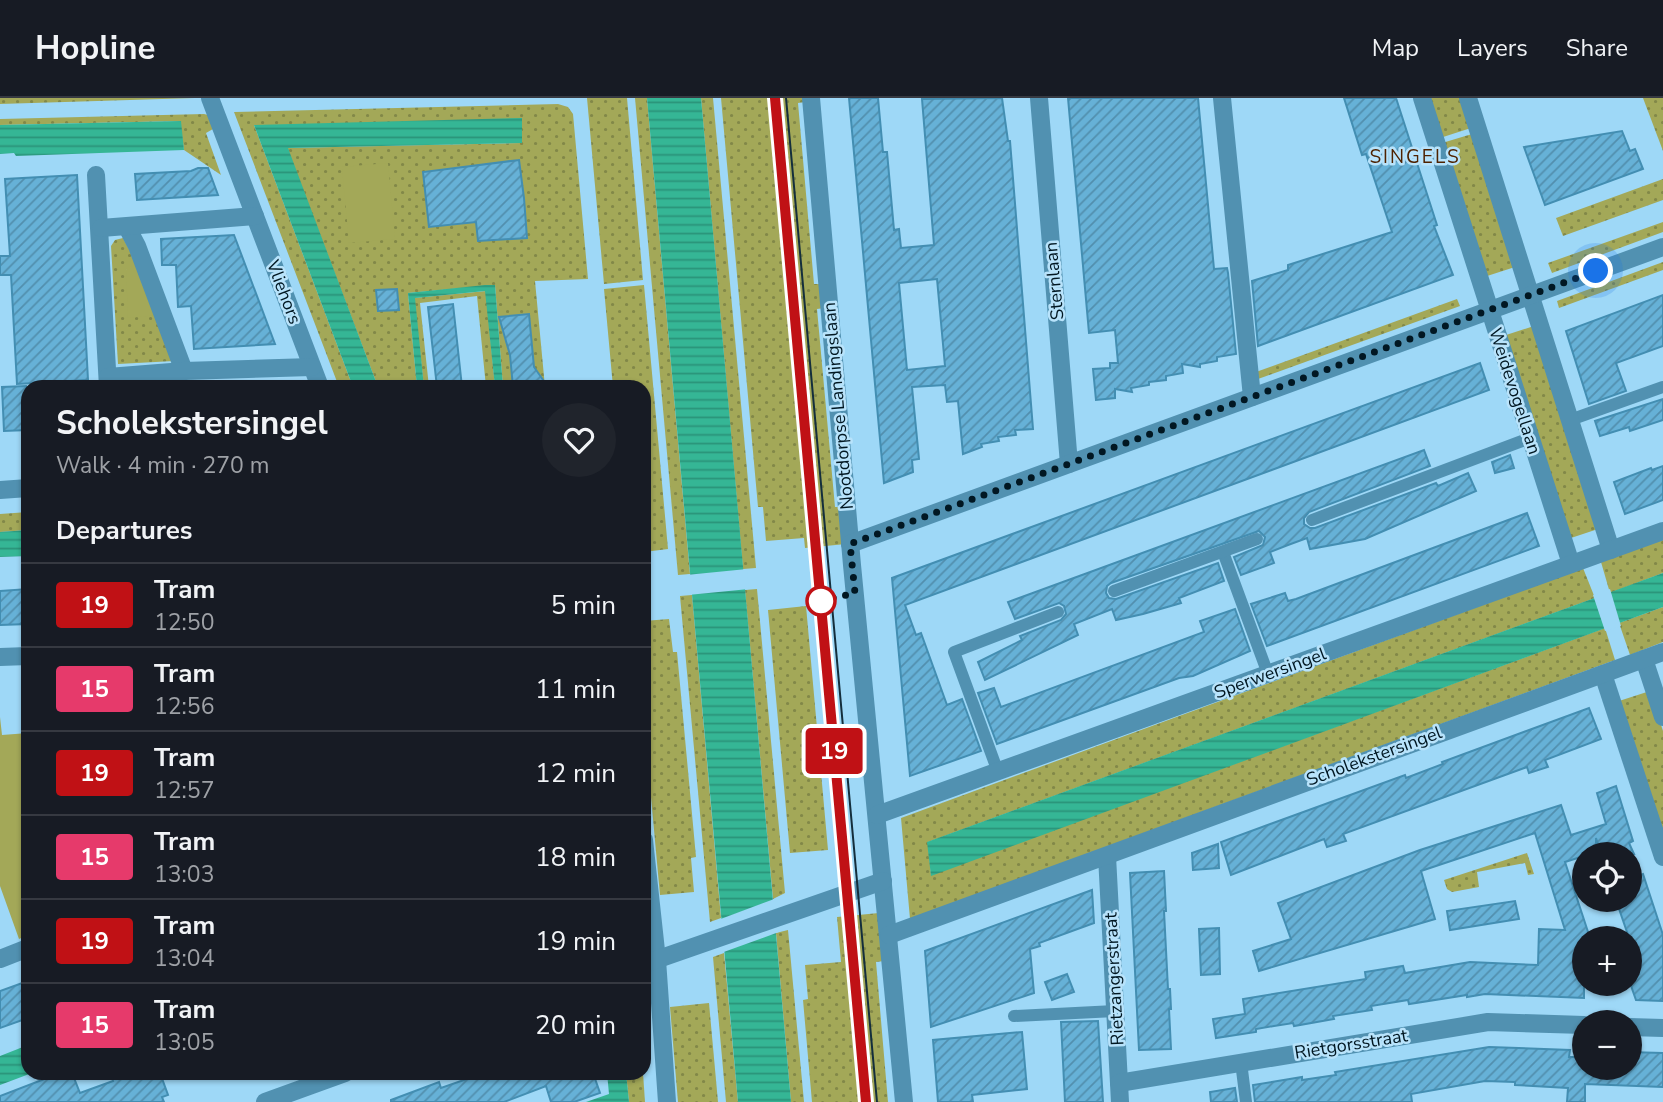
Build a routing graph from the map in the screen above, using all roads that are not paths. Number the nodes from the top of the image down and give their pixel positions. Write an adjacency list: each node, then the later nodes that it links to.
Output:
1 (210, 98): 8 (street, Vliehors)
2 (811, 98): 29 (street, Nootdorpse Landingslaan)
3 (1039, 98): 23 (street, Sternlaan)
4 (1222, 98): 20 (street)
5 (1422, 98): 13 (street, Weidevogellaan)
6 (1468, 98): 12 (street)
7 (96, 175): 10 (street)
8 (255, 216): 9 (street); 14 (street, Vliehors)
9 (127, 227): 10 (street); 15 (street)
10 (101, 228): 16 (street)
11 (1663, 247): 12 (street)
12 (1529, 295): 13 (street); 21 (street)
13 (1488, 310): 20 (street); 22 (street, Weidevogellaan)
14 (312, 367): 15 (street); 18 (street, Vliehors)
15 (184, 371): 17 (street)
16 (108, 380)
17 (122, 380)
18 (317, 380)
19 (1663, 387): 21 (lane)
20 (1252, 397): 23 (street)
21 (1570, 420): 30 (street)
22 (1530, 438): 26 (lane); 32 (street, Weidevogellaan)
23 (1069, 464): 29 (street)
24 (21, 488): 25 (street)
25 (0, 490)
26 (1312, 520)
27 (1663, 531): 30 (street, Sperwersingel)
28 (1257, 539): 31 (lane)
29 (850, 544): 43 (street, Nootdorpse Landingslaan)
30 (1611, 550): 32 (street, Sperwersingel)
31 (1223, 552): 33 (lane); 39 (lane)
32 (1571, 564): 39 (street, Sperwersingel)
33 (1114, 591)
34 (1058, 612): 42 (lane)
35 (1663, 652): 38 (street, Scholekstersingel)
36 (21, 656): 37 (street)
37 (0, 657)
38 (1644, 659): 40 (street, Scholekstersingel); 41 (street)
39 (1268, 674): 42 (street, Sperwersingel)
40 (1603, 674): 44 (street, Scholekstersingel); 45 (street)
41 (1663, 717)
42 (998, 772): 43 (street, Sperwersingel)
43 (877, 815): 46 (street, Nootdorpse Landingslaan)
44 (1107, 856): 47 (street, Scholekstersingel); 52 (street, Rietzangerstraat)
45 (1663, 857)
46 (883, 880): 47 (street, Nootdorpse Landingslaan); 50 (street)
47 (889, 935): 62 (street, Nootdorpse Landingslaan)
48 (21, 951): 49 (street)
49 (0, 959)
50 (651, 962)
51 (651, 970): 61 (street)
52 (1115, 1011): 53 (lane); 59 (street, Rietzangerstraat)
53 (1014, 1016)
54 (1572, 1025): 57 (street, Rietgorsstraat)
55 (1642, 1027): 56 (street)
56 (1663, 1028)
57 (1241, 1062): 59 (street, Rietgorsstraat); 64 (lane)
58 (326, 1080): 60 (street)
59 (1119, 1083): 63 (street, Rietzangerstraat)
60 (265, 1102)
61 (667, 1102)
62 (904, 1102)
63 (1120, 1102)
64 (1246, 1102)

